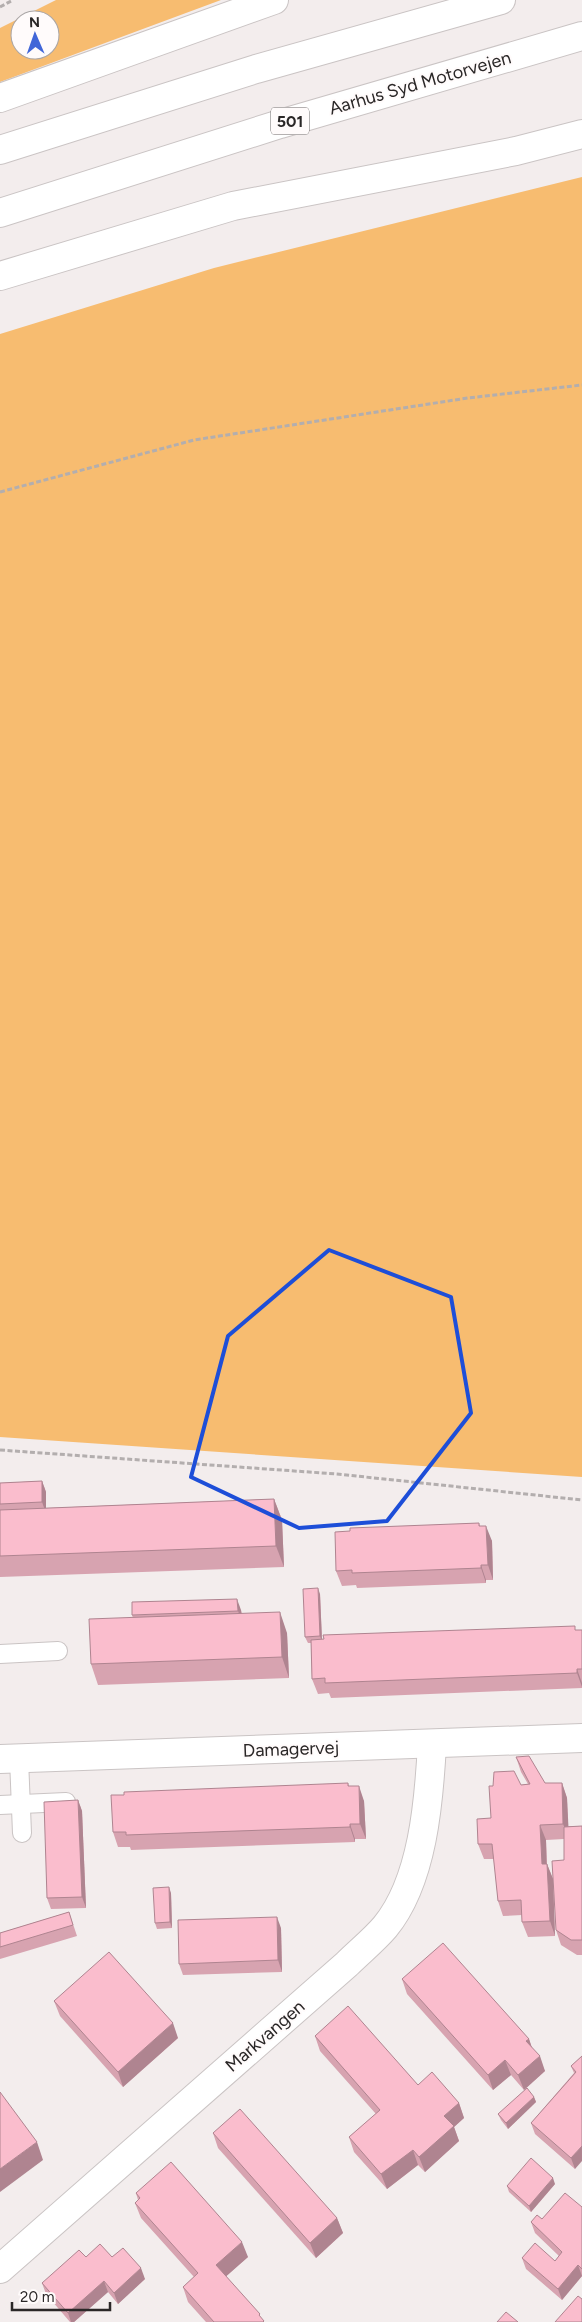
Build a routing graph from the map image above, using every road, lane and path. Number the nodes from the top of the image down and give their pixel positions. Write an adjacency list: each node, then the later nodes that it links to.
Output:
1 (13, 0): 4 (path)
2 (274, 0): 6 (main road)
3 (501, 0): 8 (main road)
4 (0, 7)
5 (582, 36): 9 (main road, Aarhus Syd Motorvejen / 501)
6 (0, 98)
7 (582, 134): 10 (main road)
8 (0, 150)
9 (0, 213)
10 (0, 276)
11 (582, 385): 12 (path)
12 (0, 492)
13 (0, 1450): 14 (path)
14 (582, 1500)
15 (58, 1651): 16 (lane)
16 (0, 1654)
17 (582, 1738): 18 (main road, Damagervej)
18 (432, 1744): 19 (main road, Damagervej); 24 (main road, Markvangen)
19 (10, 1759): 21 (lane)
20 (66, 1802): 21 (lane)
21 (20, 1804): 22 (lane); 23 (lane)
22 (0, 1805)
23 (22, 1832)
24 (0, 2269)

